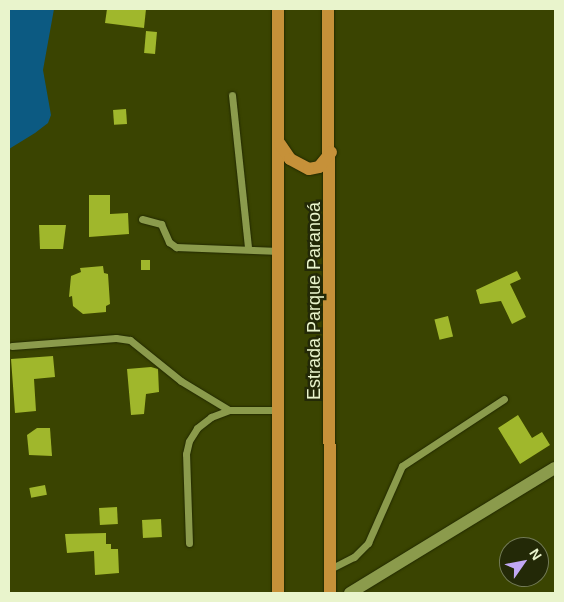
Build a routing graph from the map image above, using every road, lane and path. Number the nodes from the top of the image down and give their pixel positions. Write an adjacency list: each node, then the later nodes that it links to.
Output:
1 (278, 9): 4 (main road, Estrada Parque Paranoá)
2 (328, 9): 5 (main road, Estrada Parque Paranoá)
3 (232, 95): 7 (lane)
4 (280, 144): 5 (main road); 8 (main road, Estrada Parque Paranoá)
5 (331, 152): 15 (main road, Estrada Parque Paranoá)
6 (142, 219): 7 (lane)
7 (248, 248): 8 (lane)
8 (279, 251): 12 (main road, Estrada Parque Paranoá)
9 (12, 346): 11 (lane)
10 (504, 398): 15 (lane)
11 (229, 410): 12 (lane); 14 (lane)
12 (280, 410): 16 (main road, Estrada Parque Paranoá)
13 (555, 468): 18 (street)
14 (189, 542)
15 (332, 568): 17 (main road, Estrada Parque Paranoá)
16 (278, 593)
17 (330, 593)
18 (350, 593)

